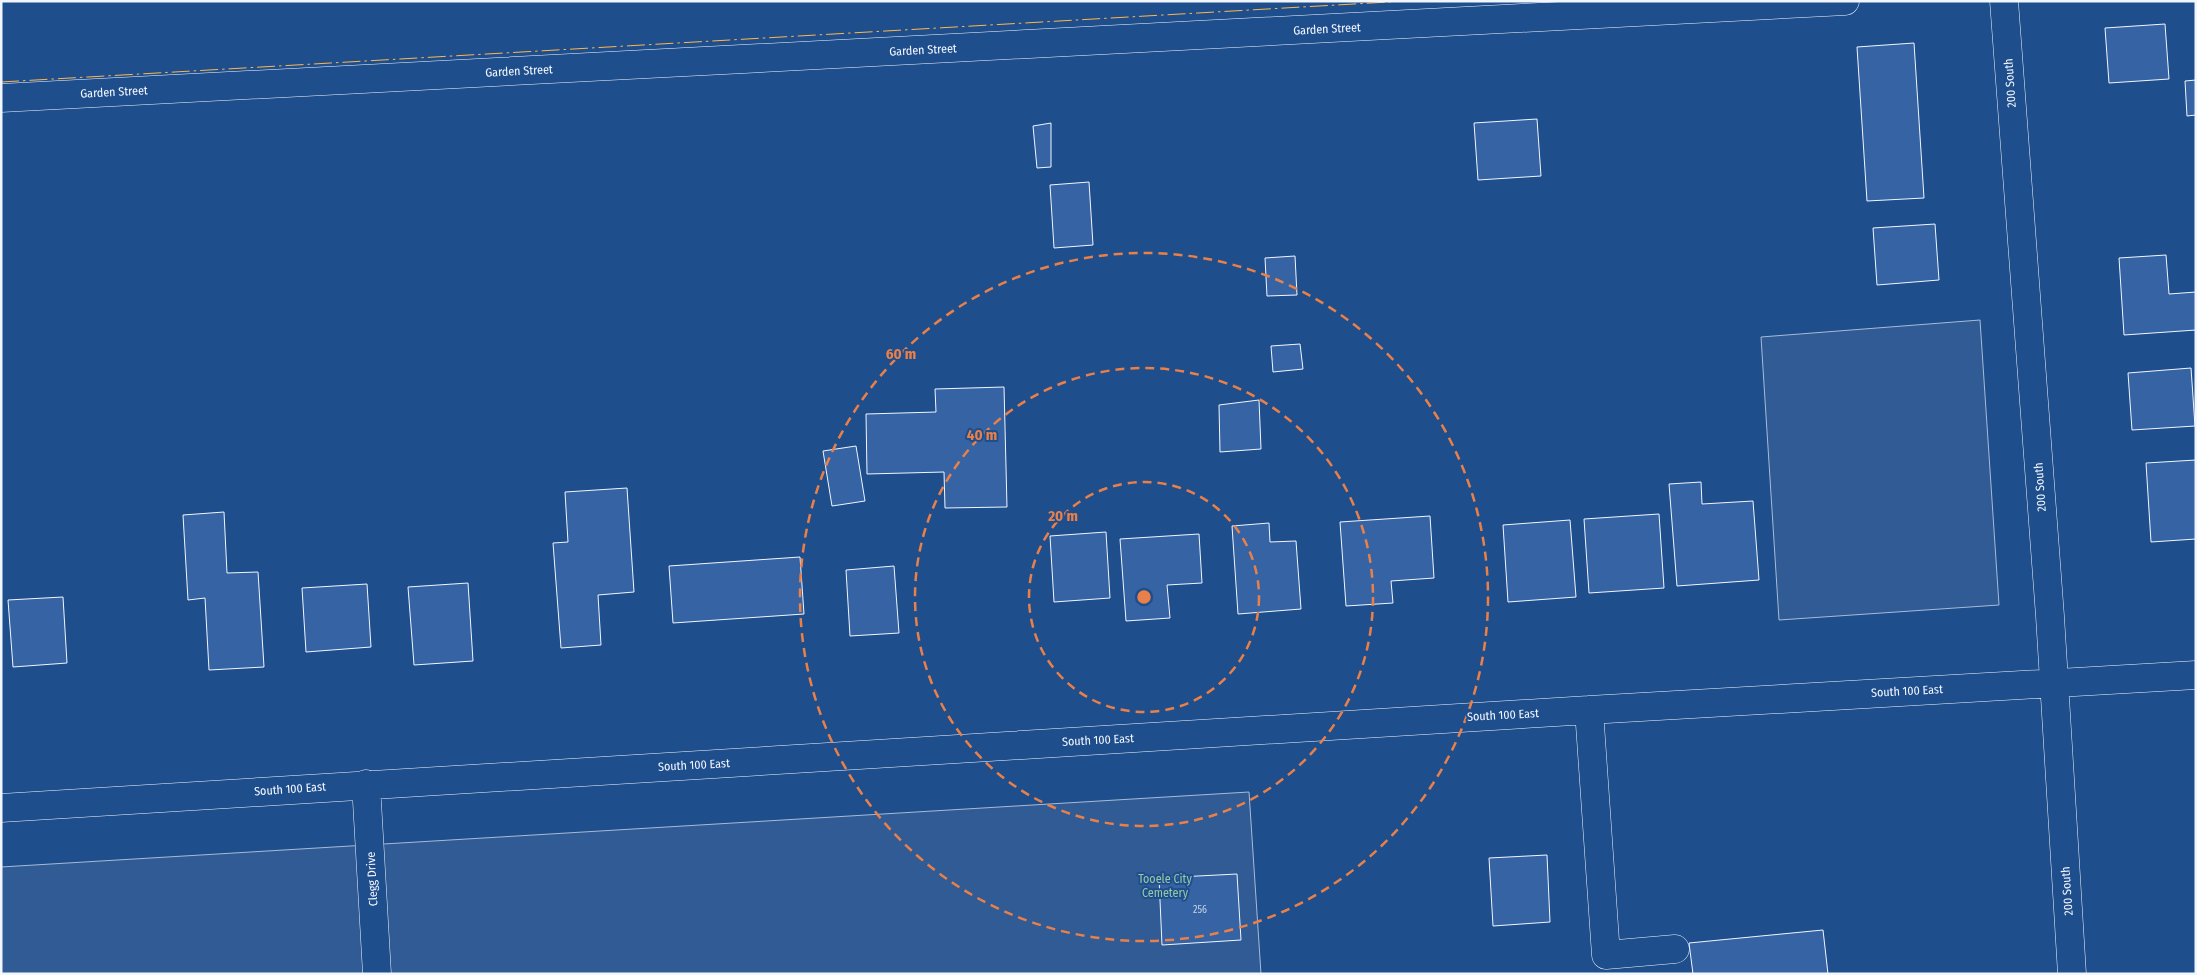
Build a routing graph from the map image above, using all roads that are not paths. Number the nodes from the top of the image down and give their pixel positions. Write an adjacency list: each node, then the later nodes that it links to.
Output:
1 (1845, 1): 3 (street, Garden Street)
2 (2004, 1): 6 (street, 200 South)
3 (1563, 9): 4 (street, Garden Street)
4 (1, 98)
5 (2196, 675): 6 (street, South 100 East)
6 (2054, 682): 7 (street, South 100 East); 12 (street, 200 South)
7 (1589, 710): 8 (street, South 100 East); 10 (street)
8 (366, 784): 9 (street, South 100 East); 11 (street, Clegg Drive)
9 (1, 808)
10 (1675, 949)
11 (377, 974)
12 (2072, 974)

